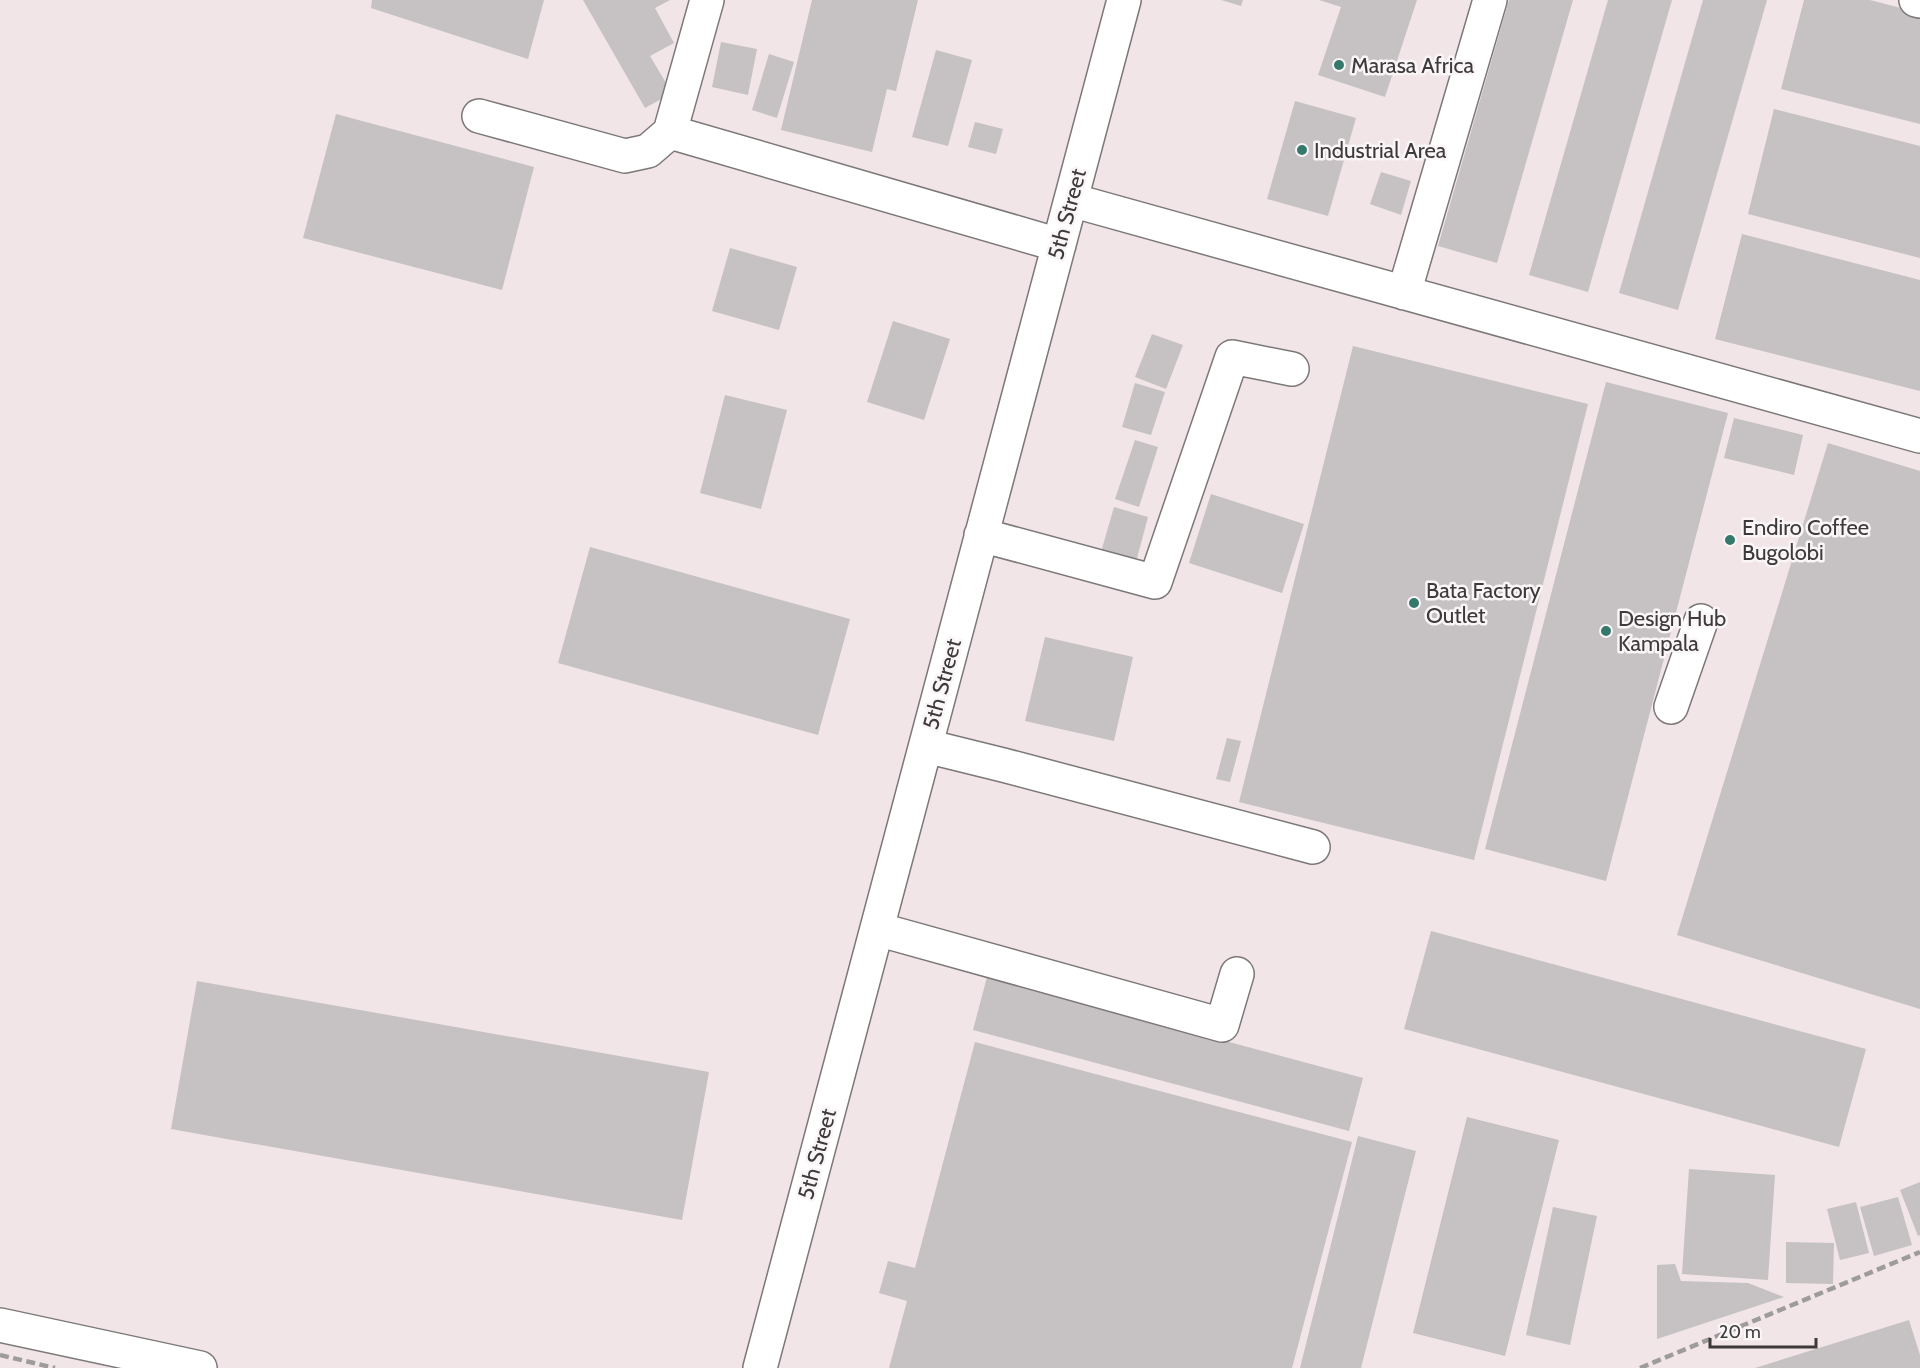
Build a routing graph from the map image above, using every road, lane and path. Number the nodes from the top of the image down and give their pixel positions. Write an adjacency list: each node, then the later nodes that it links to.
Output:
1 (707, 0): 5 (street)
2 (1124, 0): 6 (street, 5th Street)
3 (1490, 0): 8 (street)
4 (479, 116): 5 (street)
5 (670, 132): 7 (street)
6 (1071, 200): 7 (street, 5th Street); 8 (street)
7 (1059, 245): 11 (street, 5th Street)
8 (1404, 293): 10 (street)
9 (1292, 369): 11 (street)
10 (1920, 436)
11 (981, 535): 14 (street, 5th Street)
12 (1701, 621): 13 (street)
13 (1671, 707)
14 (926, 746): 15 (street); 16 (street, 5th Street)
15 (1313, 847)
16 (877, 929): 17 (street); 20 (street, 5th Street)
17 (1237, 974)
18 (0, 1325): 19 (street)
19 (200, 1368)
20 (760, 1368)

